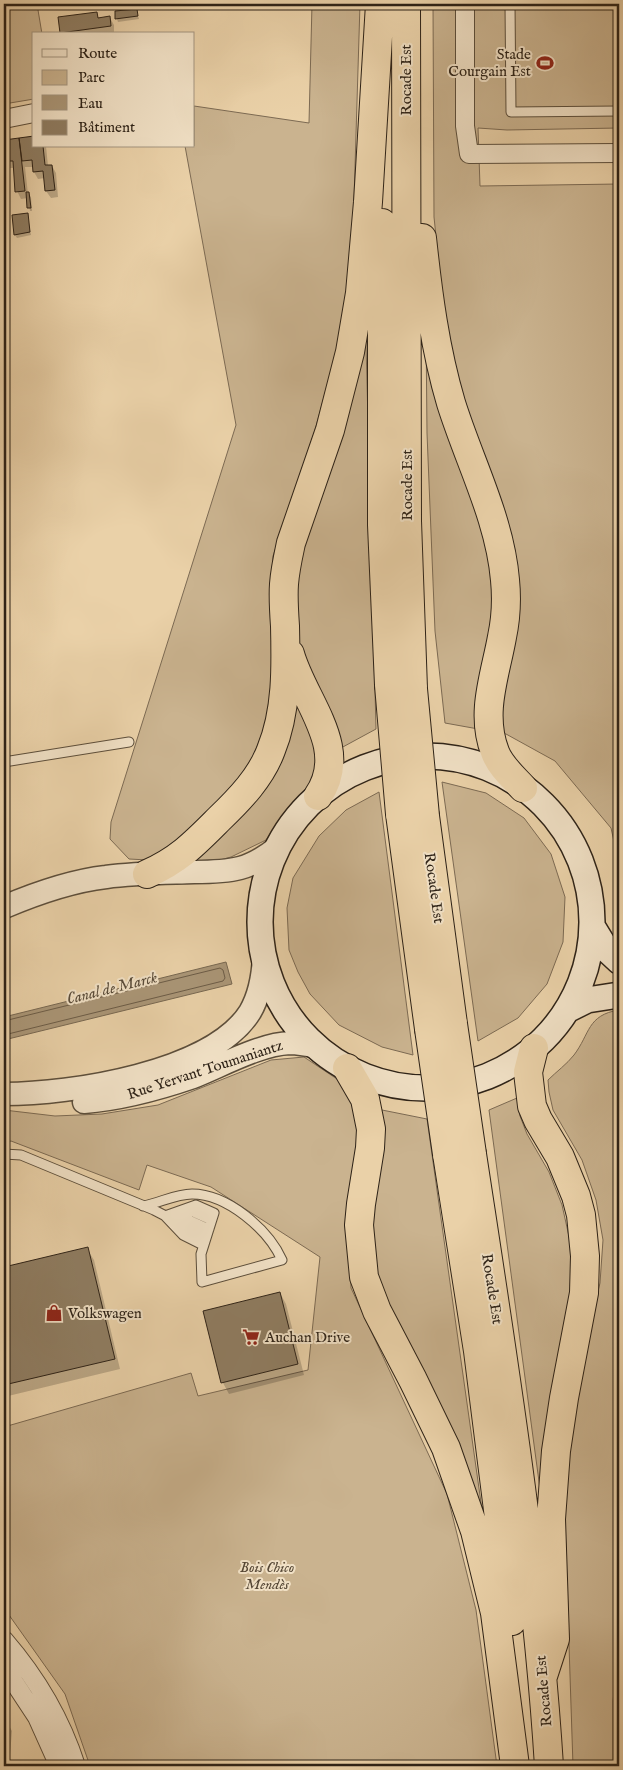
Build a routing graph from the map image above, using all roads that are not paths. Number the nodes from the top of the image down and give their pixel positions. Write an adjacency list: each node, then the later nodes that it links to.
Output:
1 (381, 4): 10 (highway); 11 (highway, Rocade Est)
2 (406, 4): 8 (highway, Rocade Est)
3 (464, 4): 9 (street)
4 (510, 4): 5 (lane)
5 (619, 111)
6 (32, 113): 7 (street)
7 (4, 119)
8 (406, 147): 11 (highway, Rocade Est); 14 (highway)
9 (619, 153)
10 (285, 626): 15 (highway); 17 (highway)
11 (401, 687): 30 (highway, Rocade Est, bridge)
12 (129, 742): 13 (lane)
13 (4, 762)
14 (523, 788): 15 (main road); 19 (main road)
15 (318, 796): 16 (main road)
16 (279, 846): 17 (street); 20 (main road)
17 (147, 874): 18 (street)
18 (4, 907)
19 (592, 926): 21 (main road); 23 (main road)
20 (264, 957): 24 (main road); 27 (street, Rue Yervant Toumaniantz)
21 (619, 961)
22 (619, 995): 23 (main road)
23 (567, 1010): 25 (main road)
24 (317, 1047): 26 (main road); 28 (street, Rue Yervant Toumaniantz)
25 (534, 1048): 26 (main road); 36 (highway)
26 (347, 1068): 39 (highway)
27 (4, 1094)
28 (4, 1100)
29 (4, 1154): 31 (lane)
30 (460, 1154): 36 (highway, Rocade Est); 40 (highway, Rocade Est)
31 (143, 1206): 32 (lane); 33 (lane)
32 (166, 1216): 33 (lane); 33 (lane); 33 (lane)
33 (207, 1233)
34 (4, 1640): 38 (street)
35 (4, 1667): 37 (street)
36 (543, 1676): 41 (highway, Rocade Est)
37 (60, 1766)
38 (76, 1766)
39 (515, 1766)
40 (524, 1766)
41 (549, 1766)

